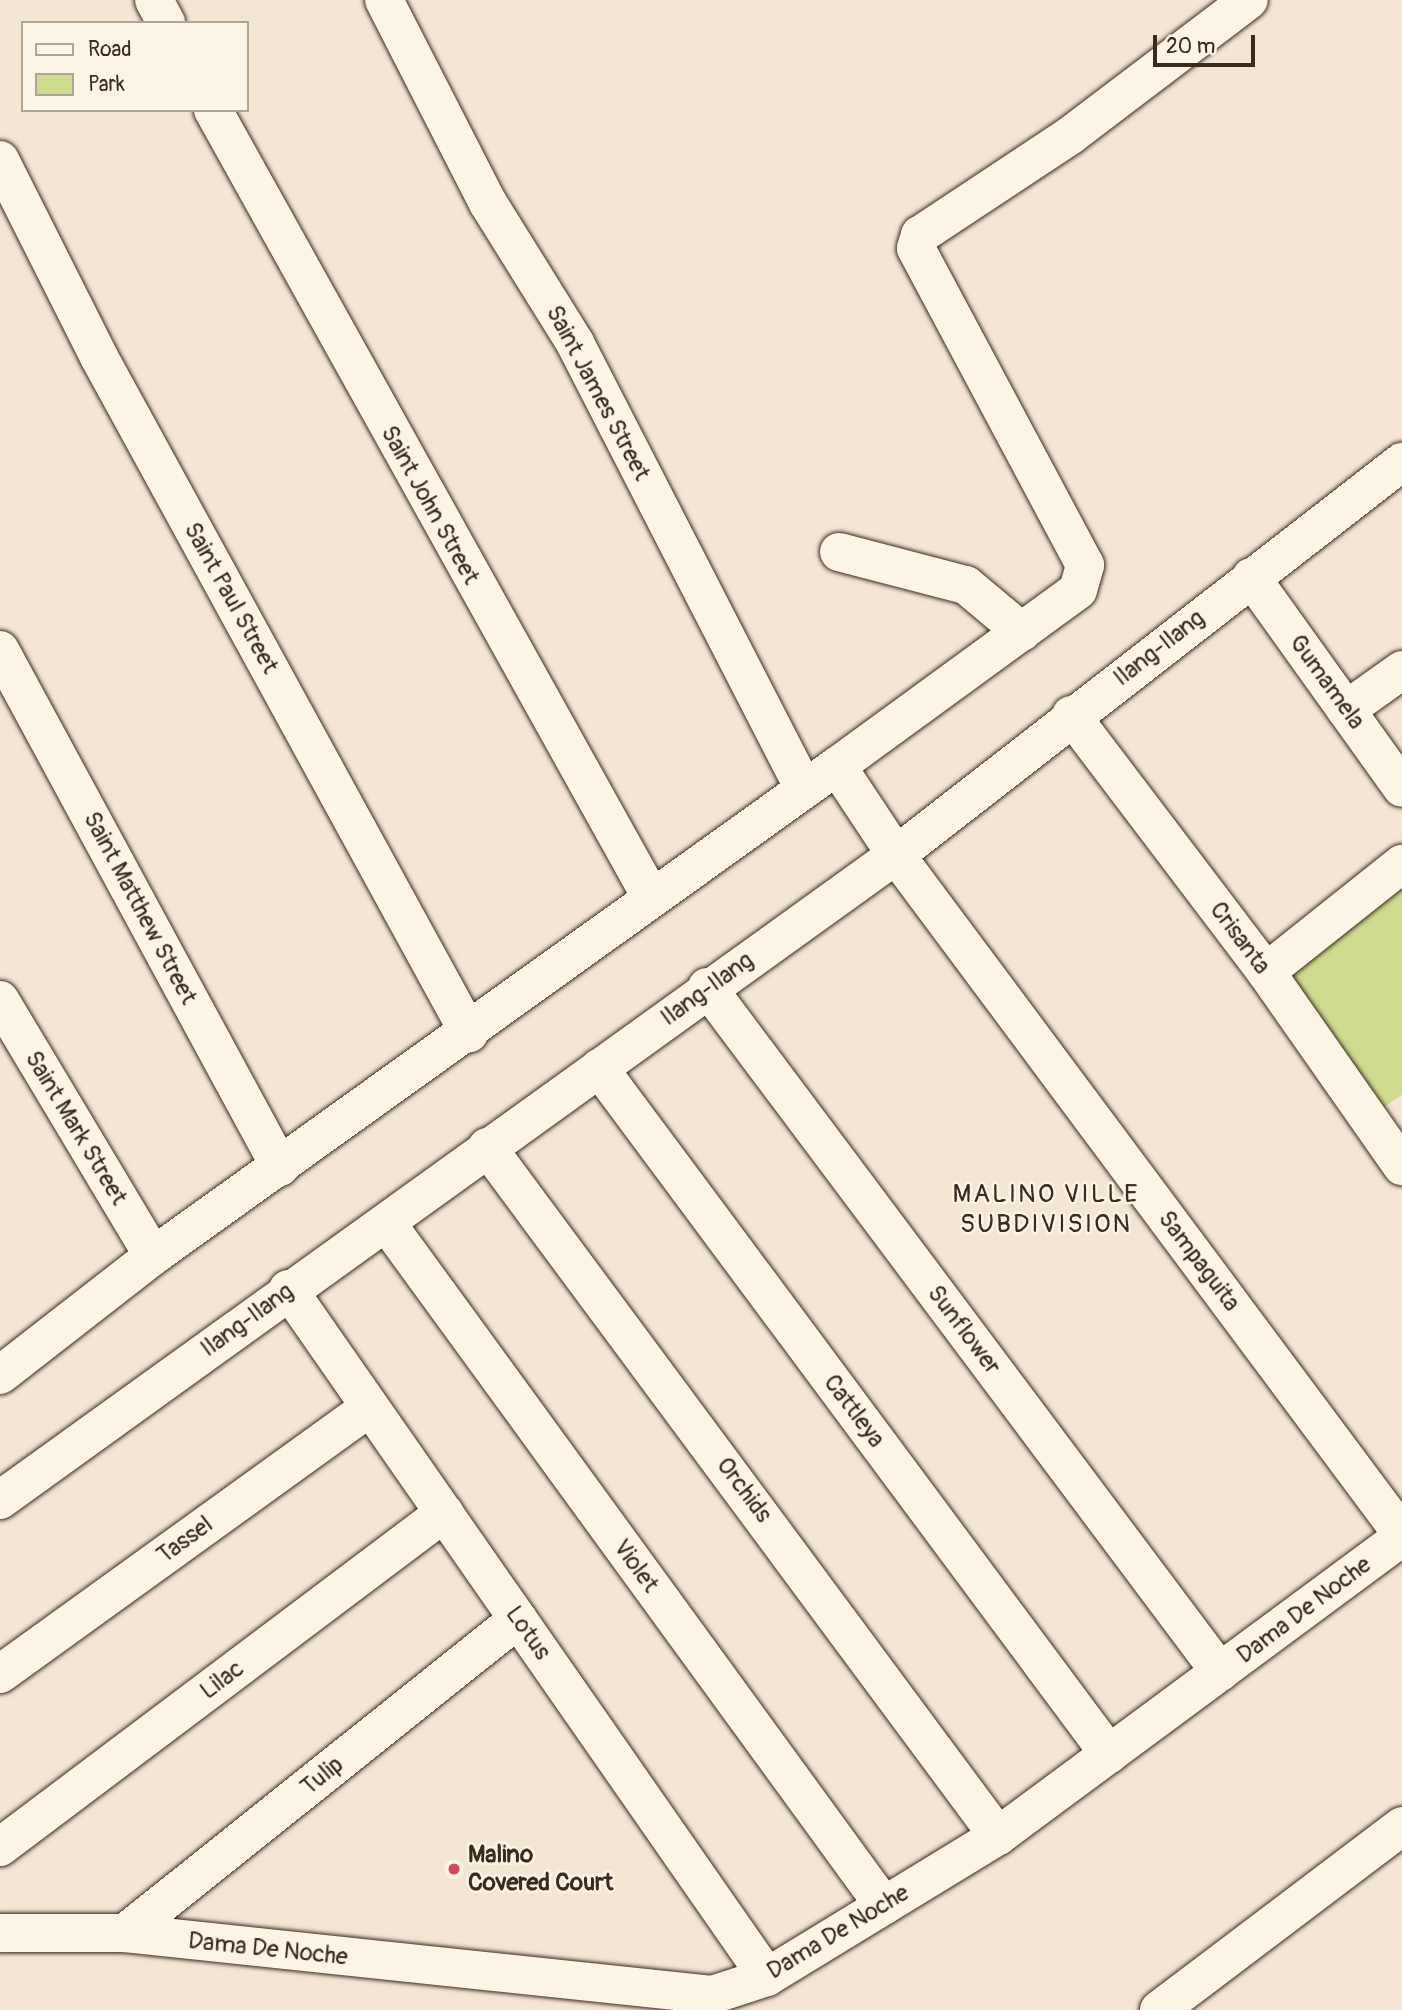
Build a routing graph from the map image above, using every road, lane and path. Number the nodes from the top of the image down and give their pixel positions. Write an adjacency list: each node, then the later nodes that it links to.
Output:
1 (154, 0): 4 (street)
2 (384, 0): 17 (street, Saint James Street)
3 (1249, 0): 10 (street)
4 (165, 21)
5 (214, 112): 20 (street, Saint John Street)
6 (0, 160): 24 (street, Saint Paul Street)
7 (1402, 462): 9 (street, Ilang-Ilang)
8 (839, 552): 10 (street)
9 (1251, 577): 13 (street, Gumamela); 14 (street, Ilang-Ilang)
10 (1022, 632): 15 (street)
11 (0, 650): 28 (street, Saint Matthew Street)
12 (1402, 670): 13 (street)
13 (1346, 710): 16 (street, Gumamela)
14 (1071, 715): 18 (street, Ilang-Ilang); 21 (street, Crisanta)
15 (837, 765): 17 (street); 18 (street, Sampaguita)
16 (1402, 788)
17 (804, 789): 20 (street)
18 (896, 855): 22 (street, Ilang-Ilang); 36 (street, Sampaguita)
19 (1402, 864): 21 (street)
20 (651, 897): 24 (street)
21 (1266, 972): 26 (street, Crisanta)
22 (707, 987): 25 (street, Ilang-Ilang); 38 (street, Sunflower)
23 (0, 1000): 30 (street, Saint Mark Street)
24 (469, 1033): 28 (street)
25 (599, 1068): 27 (street, Ilang-Ilang); 40 (street, Cattleya)
26 (1395, 1142)
27 (487, 1147): 29 (street, Ilang-Ilang); 42 (street, Orchids)
28 (280, 1167): 30 (street)
29 (388, 1225): 31 (street, Ilang-Ilang); 44 (street, Violet)
30 (153, 1256): 32 (street)
31 (288, 1289): 33 (street, Lotus); 34 (street, Ilang-Ilang)
32 (0, 1374)
33 (370, 1407): 35 (street, Lotus); 39 (street, Tassel)
34 (0, 1500)
35 (444, 1513): 37 (street, Lotus); 43 (street, Lilac)
36 (1402, 1535): 38 (street, Dama De Noche)
37 (518, 1619): 46 (street, Tulip); 47 (street, Lotus)
38 (1220, 1672): 40 (street, Dama De Noche)
39 (0, 1674)
40 (1108, 1754): 42 (street, Dama De Noche)
41 (1402, 1826): 48 (street)
42 (998, 1836): 44 (street, Dama De Noche)
43 (0, 1847)
44 (884, 1906): 47 (street, Dama De Noche)
45 (0, 1933): 46 (street, Dama De Noche)
46 (125, 1933): 47 (street, Dama De Noche)
47 (767, 1977)
48 (1159, 2010)

